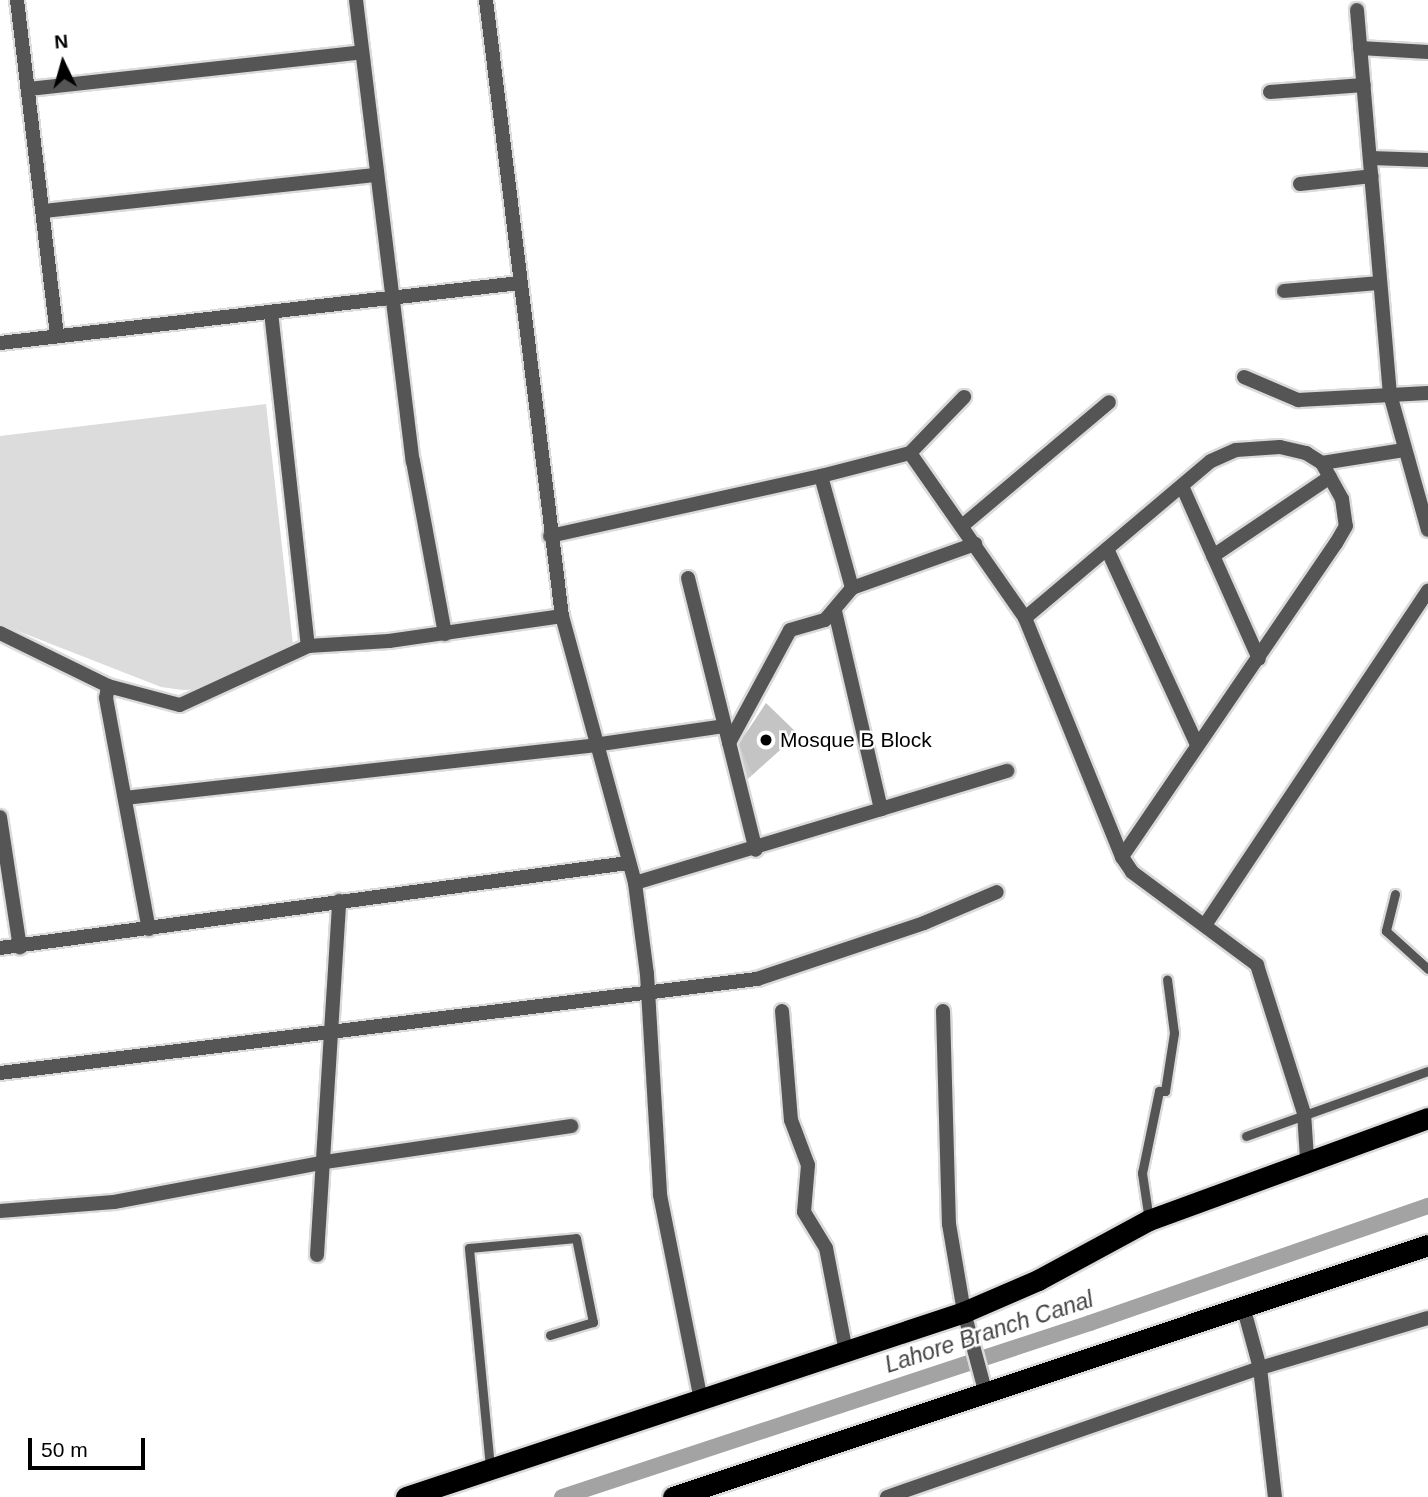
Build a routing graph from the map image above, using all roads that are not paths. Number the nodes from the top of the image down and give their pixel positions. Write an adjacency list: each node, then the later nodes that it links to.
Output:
1 (17, 0): 9 (street)
2 (356, 0): 6 (street)
3 (486, 0): 17 (street)
4 (1357, 10): 5 (street)
5 (1360, 48): 7 (street); 8 (street)
6 (362, 52): 9 (street); 13 (street)
7 (1428, 52)
8 (1364, 85): 10 (street); 11 (street)
9 (29, 89): 16 (street)
10 (1270, 92)
11 (1371, 158): 12 (street); 14 (street)
12 (1428, 160)
13 (377, 174): 16 (street); 20 (street)
14 (1372, 176): 15 (street); 18 (street)
15 (1300, 184)
16 (44, 211): 22 (street)
17 (519, 283): 20 (street); 37 (street)
18 (1380, 283): 19 (street); 26 (street)
19 (1283, 290)
20 (392, 297): 21 (street); 48 (street)
21 (271, 312): 22 (street); 49 (street)
22 (57, 336): 23 (street)
23 (0, 343)
24 (1244, 377): 26 (street)
25 (1428, 393): 26 (street)
26 (1390, 394): 29 (street)
27 (964, 397): 30 (street)
28 (1109, 402): 35 (street)
29 (1404, 450): 31 (street); 36 (street)
30 (910, 453): 32 (street); 35 (street)
31 (1322, 463): 33 (street); 34 (street)
32 (821, 476): 37 (street); 42 (street)
33 (1330, 477): 40 (street); 50 (street)
34 (1182, 485): 39 (street); 40 (street)
35 (962, 526): 38 (street)
36 (1428, 530)
37 (550, 536): 45 (street)
38 (975, 544): 42 (street); 46 (street)
39 (1107, 549): 46 (street); 54 (street)
40 (1213, 556): 50 (street)
41 (688, 578): 52 (street)
42 (852, 588): 44 (street)
43 (1428, 590): 67 (street)
44 (835, 612): 53 (street); 58 (street)
45 (562, 616): 48 (street); 55 (street)
46 (1025, 618): 61 (street)
47 (0, 633): 51 (street)
48 (445, 634): 49 (street)
49 (308, 646): 51 (street)
50 (1259, 659): 54 (street)
51 (108, 686): 57 (street)
52 (724, 726): 53 (street); 55 (street)
53 (729, 743): 60 (street)
54 (1197, 744): 61 (street)
55 (594, 746): 57 (street); 62 (street)
56 (1007, 771): 58 (street)
57 (125, 798): 68 (street)
58 (881, 809): 60 (street)
59 (0, 817): 69 (street)
60 (756, 850): 63 (street)
61 (1122, 858): 67 (street)
62 (628, 863): 63 (street); 66 (street)
63 (635, 883): 73 (street)
64 (997, 892): 73 (street)
65 (1395, 894): 71 (lane)
66 (339, 901): 68 (street); 76 (street)
67 (1205, 925): 79 (street)
68 (149, 929): 69 (street)
69 (19, 947): 70 (street)
70 (0, 948)
71 (1428, 969)
72 (1167, 979): 86 (lane)
73 (646, 993): 76 (street); 96 (street)
74 (782, 1011): 93 (street)
75 (943, 1011): 90 (street)
76 (331, 1034): 78 (street); 84 (street)
77 (1428, 1071): 79 (lane)
78 (0, 1073)
79 (1304, 1113): 82 (lane); 83 (street)
80 (1428, 1118): 83 (highway)
81 (571, 1126): 84 (street)
82 (1246, 1136)
83 (1307, 1158): 86 (highway)
84 (325, 1162): 85 (street); 88 (street)
85 (0, 1211)
86 (1149, 1220): 90 (highway)
87 (1428, 1245): 89 (highway)
88 (317, 1255)
89 (1243, 1306): 94 (street); 95 (highway)
90 (964, 1312): 93 (highway); 95 (street)
91 (1428, 1318): 94 (street)
92 (550, 1335): 97 (lane)
93 (846, 1352): 96 (highway)
94 (1260, 1368): 98 (street); 102 (street)
95 (986, 1394): 100 (highway)
96 (701, 1401): 97 (highway)
97 (490, 1469): 99 (highway)
98 (912, 1493): 101 (street)
99 (405, 1497)
100 (673, 1497)
101 (887, 1497)
102 (1275, 1497)

